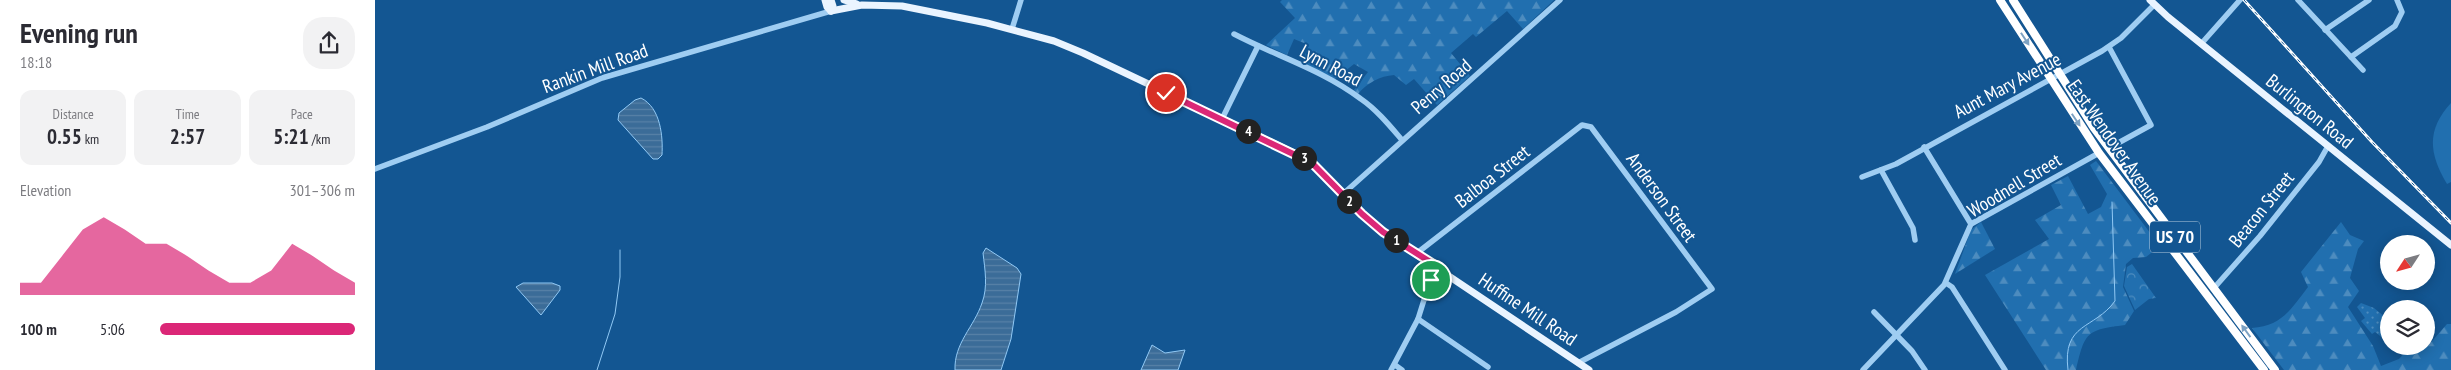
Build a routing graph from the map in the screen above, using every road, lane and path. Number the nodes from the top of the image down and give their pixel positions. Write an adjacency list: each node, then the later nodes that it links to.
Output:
1 (825, 0): 14 (main road)
2 (831, 0): 14 (main road)
3 (844, 0): 13 (main road)
4 (1021, 0): 15 (street)
5 (1560, 0): 27 (street, Penry Road)
6 (2000, 0): 24 (highway, East Wendover Avenue / US 70, one-way to 24)
7 (2013, 0): 23 (highway, East Wendover Avenue / US 70)
8 (2240, 0): 18 (street)
9 (2298, 0): 16 (street)
10 (2369, 0): 16 (street)
11 (2397, 0): 21 (street)
12 (2152, 2): 18 (main road, Burlington Road); 20 (street, Aunt Mary Avenue)
13 (862, 6): 14 (main road, Huffine Mill Road); 15 (main road, Huffine Mill Road)
14 (831, 11): 32 (street, Rankin Mill Road)
15 (1012, 29): 25 (main road, Huffine Mill Road)
16 (2325, 30): 21 (street)
17 (1234, 34): 19 (street, Lynn Road)
18 (2201, 44): 28 (main road, Burlington Road)
19 (1258, 46): 25 (street); 27 (street, Lynn Road)
20 (2109, 47): 23 (street, Aunt Mary Avenue); 30 (street)
21 (2351, 57): 22 (street)
22 (2363, 70)
23 (2060, 74): 24 (street, Aunt Mary Avenue); 30 (highway, East Wendover Avenue / US 70)
24 (2050, 79): 29 (street, Aunt Mary Avenue); 31 (highway, East Wendover Avenue / US 70, one-way to 31)
25 (1222, 119): 35 (main road, Huffine Mill Road)
26 (1587, 125): 39 (street, Balboa Street); 46 (street, Anderson Street)
27 (1403, 140): 35 (street, Penry Road)
28 (2328, 146): 38 (main road, Burlington Road); 42 (street, Beacon Street)
29 (1924, 147): 33 (street, Aunt Mary Avenue); 36 (street)
30 (2109, 148): 42 (highway, East Wendover Avenue / US 70)
31 (2099, 153): 36 (street, Woodnell Street); 54 (highway, East Wendover Avenue / US 70)
32 (375, 169)
33 (1881, 170): 34 (street, Aunt Mary Avenue); 37 (street)
34 (1863, 176)
35 (1343, 194): 39 (main road, Huffine Mill Road)
36 (1971, 224): 41 (street, Woodnell Street)
37 (1915, 240)
38 (2451, 245)
39 (1417, 253): 40 (main road, Huffine Mill Road)
40 (1435, 265): 44 (street); 46 (main road, Huffine Mill Road)
41 (1946, 282): 45 (street, Woodnell Street); 53 (street)
42 (2214, 288): 55 (highway, East Wendover Avenue / US 70, one-way to 42)
43 (1874, 312): 45 (street)
44 (1419, 319): 47 (street); 48 (street)
45 (1897, 335): 51 (street, Woodnell Street); 52 (street)
46 (1578, 363): 50 (main road, Huffine Mill Road)
47 (1393, 367): 49 (street)
48 (1488, 367)
49 (1402, 370)
50 (1589, 370)
51 (1863, 370)
52 (1925, 370)
53 (2005, 370)
54 (2262, 370)
55 (2275, 370)

